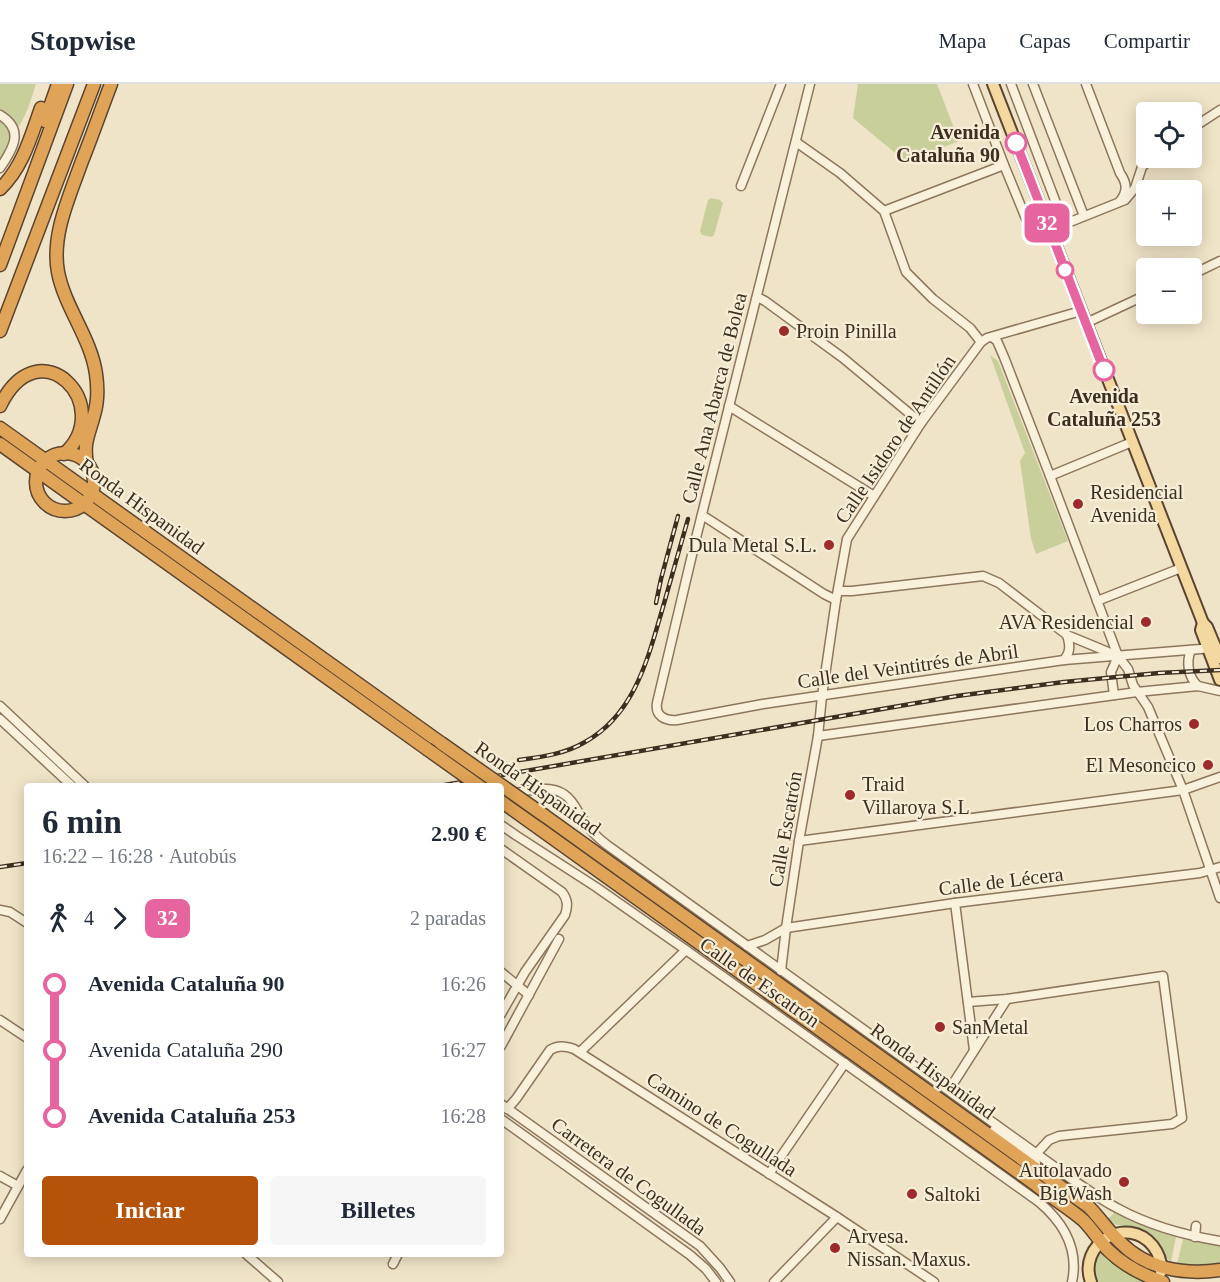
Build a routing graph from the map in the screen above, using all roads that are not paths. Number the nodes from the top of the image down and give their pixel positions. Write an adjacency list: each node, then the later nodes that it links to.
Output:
1 (50, 84): 24 (highway)
2 (58, 84): 26 (highway)
3 (67, 84): 26 (highway)
4 (94, 84): 28 (highway)
5 (105, 84): 28 (highway)
6 (111, 84): 49 (highway)
7 (781, 84): 23 (street)
8 (810, 84): 17 (street, Calle Ana Abarca de Bolea)
9 (973, 84): 18 (street)
10 (993, 84): 31 (main road)
11 (1011, 84): 30 (street)
12 (1034, 84): 29 (street)
13 (1086, 84): 22 (street)
14 (1220, 110): 16 (street)
15 (0, 115): 19 (street)
16 (1202, 122)
17 (796, 142): 27 (street); 35 (street, Calle Ana Abarca de Bolea)
18 (1004, 165): 27 (street); 31 (street)
19 (0, 168)
20 (1144, 168): 21 (street)
21 (1139, 175): 22 (street); 25 (street)
22 (1123, 177): 25 (street)
23 (741, 186)
24 (0, 189)
25 (1118, 203): 29 (street)
26 (22, 205): 33 (highway)
27 (884, 211): 41 (street)
28 (44, 216): 39 (highway)
29 (1084, 216): 30 (street)
30 (1064, 224): 31 (street)
31 (1050, 230): 37 (main road)
32 (1220, 261): 34 (street)
33 (0, 265)
34 (1202, 269)
35 (757, 297): 43 (street, Calle Ana Abarca de Bolea); 44 (street)
36 (1136, 300): 38 (street)
37 (1081, 311): 38 (main road); 40 (street)
38 (1086, 323): 46 (main road)
39 (0, 331)
40 (996, 338): 41 (street); 51 (street)
41 (981, 342): 44 (street, Calle Isidoro de Antillón)
42 (0, 406): 48 (highway)
43 (729, 406): 52 (street); 54 (street, Calle Ana Abarca de Bolea)
44 (921, 423): 52 (street, Calle Isidoro de Antillón)
45 (2, 430): 50 (highway, Ronda Hispanidad)
46 (1132, 442): 51 (street); 55 (main road)
47 (0, 444): 50 (highway, Ronda Hispanidad)
48 (64, 454): 49 (highway); 50 (highway)
49 (87, 464): 53 (highway)
50 (42, 466): 53 (highway, Ronda Hispanidad); 53 (highway)
51 (1050, 476): 57 (street)
52 (874, 496): 56 (street, Calle Isidoro de Antillón)
53 (88, 499): 77 (highway, Ronda Hispanidad, bridge); 78 (highway, Ronda Hispanidad, bridge)
54 (702, 514): 56 (street); 71 (street, Calle Ana Abarca de Bolea)
55 (1181, 568): 57 (street); 60 (main road)
56 (837, 596): 58 (street); 68 (street, Calle Isidoro de Antillón)
57 (1097, 602): 61 (street)
58 (1067, 635): 61 (street); 62 (street)
59 (1191, 650): 60 (street, Calle del Veintitrés de Abril); 61 (street, Calle del Veintitrés de Abril); 64 (street)
60 (1216, 650): 63 (main road)
61 (1118, 656): 62 (street, Calle del Veintitrés de Abril); 66 (street); 67 (street)
62 (1064, 660): 68 (street, Calle del Veintitrés de Abril)
63 (1220, 680)
64 (1198, 686): 65 (street); 66 (street)
65 (1220, 691)
66 (1137, 692): 67 (street); 80 (street)
67 (1114, 695): 72 (street)
68 (822, 696): 71 (street, Calle del Veintitrés de Abril); 72 (street, Calle Isidoro de Antillón)
69 (0, 706): 73 (street)
70 (0, 718): 73 (street)
71 (662, 718)
72 (818, 736): 84 (street, Calle Escatrón)
73 (39, 749): 75 (street); 76 (street)
74 (1220, 777): 80 (street)
75 (69, 783)
76 (81, 783)
77 (475, 783)
78 (497, 783)
79 (504, 788): 101 (highway, Ronda Hispanidad, bridge)
80 (1183, 790): 84 (street); 86 (street)
81 (504, 799): 93 (street, Calle de Escatrón)
82 (504, 803): 104 (highway, Ronda Hispanidad)
83 (504, 827): 94 (street, Calle de Escatrón)
84 (799, 841): 91 (street, Calle Escatrón)
85 (504, 851): 97 (street)
86 (1216, 868): 87 (street); 88 (street, Calle de Lécera)
87 (1220, 898)
88 (955, 903): 91 (street, Calle de Lécera); 100 (street)
89 (0, 910): 90 (street)
90 (24, 921)
91 (786, 927): 93 (street); 95 (street, Calle Escatrón)
92 (559, 939): 98 (street)
93 (747, 946): 95 (street, Calle de Escatrón)
94 (686, 950): 108 (street); 109 (street, Calle de Escatrón)
95 (781, 971): 110 (street, Calle de Escatrón)
96 (504, 974): 97 (street)
97 (518, 985): 98 (street); 102 (street)
98 (529, 995): 106 (street)
99 (1007, 999): 100 (street); 107 (street); 116 (street)
100 (968, 1002): 107 (street)
101 (813, 1008): 110 (street, Calle de Escatrón); 121 (highway, Ronda Hispanidad)
102 (504, 1009)
103 (0, 1020): 105 (street)
104 (817, 1028): 113 (street, Ronda Hispanidad); 123 (highway, Ronda Hispanidad)
105 (24, 1036)
106 (504, 1041)
107 (974, 1050): 111 (street)
108 (580, 1052): 114 (street, Camino de Cogullada); 118 (street, Camino de Cogullada)
109 (845, 1063): 113 (street, Calle de Escatrón); 118 (street)
110 (912, 1065): 111 (street, Calle de Escatrón)
111 (949, 1090): 112 (street, Calle de Escatrón)
112 (962, 1101): 116 (street, Calle de Escatrón); 121 (street, Ronda Hispanidad)
113 (902, 1104): 117 (street, Calle de Escatrón)
114 (504, 1107): 139 (street, Carretera de Cogullada)
115 (504, 1121): 138 (street, Carretera de Cogullada)
116 (1037, 1153): 128 (street, Calle de Escatrón)
117 (997, 1172): 123 (street, Calle de Escatrón); 142 (street, Calle de Escatrón)
118 (769, 1174): 124 (street, Camino de Cogullada)
119 (24, 1175): 122 (street)
120 (0, 1176): 122 (street)
121 (1053, 1180): 127 (highway, Ronda Hispanidad)
122 (18, 1186): 125 (street)
123 (1045, 1193): 130 (highway, Ronda Hispanidad)
124 (837, 1217): 140 (street); 141 (street, Camino de Cogullada)
125 (0, 1219)
126 (1196, 1226): 128 (street)
127 (1113, 1235): 130 (main road); 134 (highway, Ronda Hispanidad); 134 (main road)
128 (1195, 1237): 129 (street, Calle de Escatrón)
129 (1220, 1241)
130 (1101, 1242): 136 (main road); 143 (highway, Ronda Hispanidad)
131 (249, 1257): 137 (street)
132 (397, 1257): 133 (street)
133 (393, 1264)
134 (1162, 1267): 135 (highway, Ronda Hispanidad); 143 (main road, Ronda Hispanidad)
135 (1220, 1270)
136 (1087, 1278)
137 (278, 1282)
138 (716, 1282)
139 (730, 1282)
140 (774, 1282)
141 (934, 1282)
142 (1072, 1282)
143 (1160, 1282)

